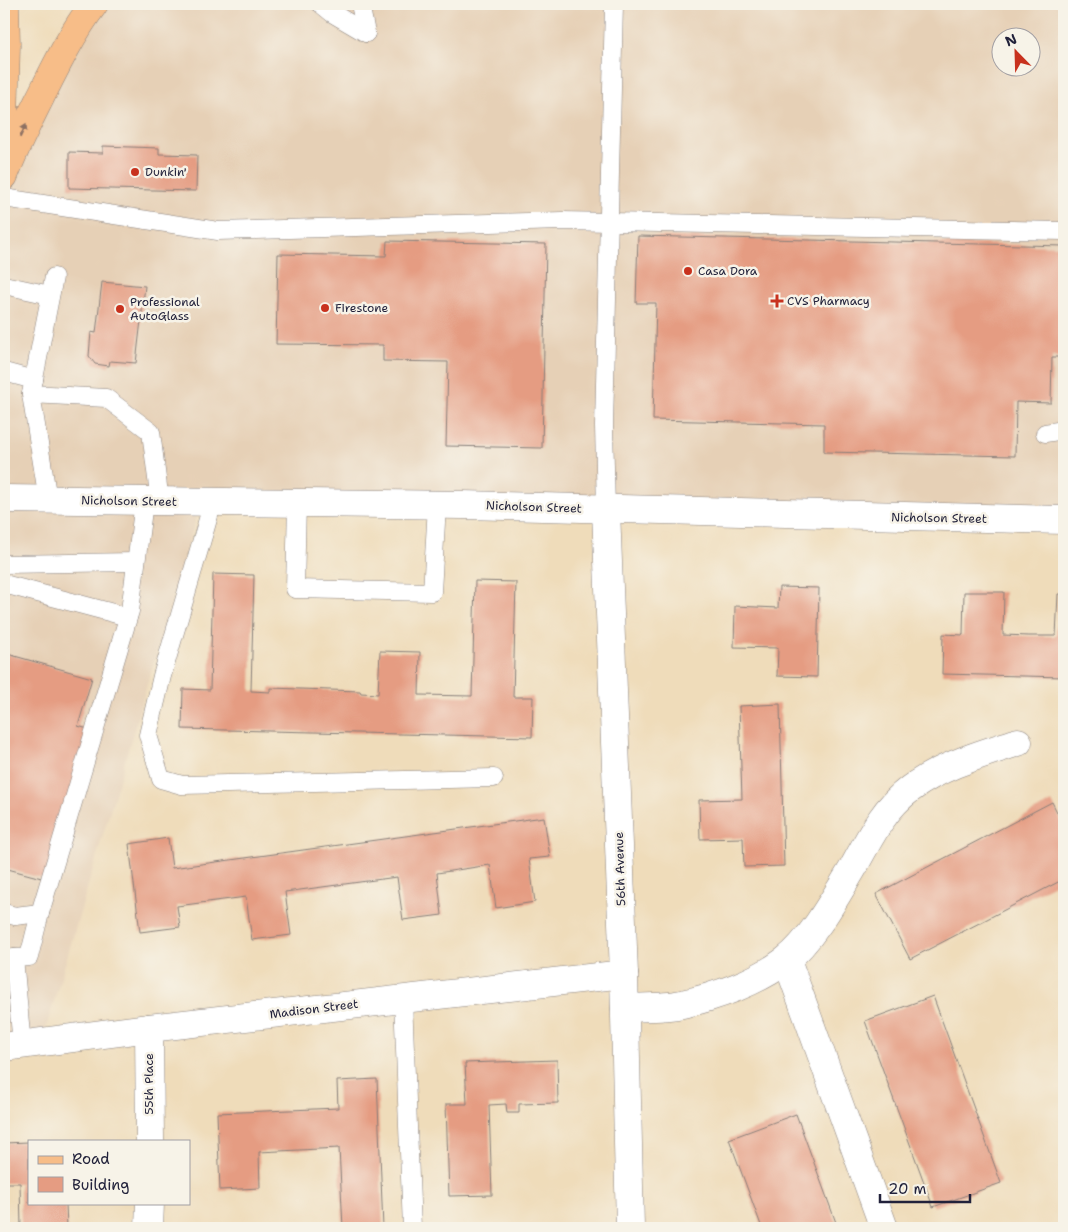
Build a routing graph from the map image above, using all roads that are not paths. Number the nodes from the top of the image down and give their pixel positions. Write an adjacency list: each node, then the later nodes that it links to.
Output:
1 (5, 4): 6 (main road)
2 (94, 4): 7 (main road, one-way to 2)
3 (321, 4): 4 (lane)
4 (360, 4)
5 (614, 4): 9 (lane)
6 (4, 122)
7 (4, 176)
8 (4, 198): 9 (lane)
9 (608, 222): 10 (lane); 24 (lane)
10 (1064, 232)
11 (54, 277): 13 (lane)
12 (4, 285): 13 (lane)
13 (50, 295): 15 (lane)
14 (4, 372): 15 (lane)
15 (33, 387): 19 (lane); 20 (lane)
16 (1064, 430): 17 (lane)
17 (1045, 433)
18 (4, 499): 19 (street, Nicholson Street)
19 (48, 500): 20 (street, Nicholson Street)
20 (152, 502): 21 (street, Nicholson Street); 26 (lane)
21 (213, 502): 22 (street, Nicholson Street); 31 (lane)
22 (297, 503): 23 (street, Nicholson Street); 23 (lane)
23 (437, 505): 24 (street, Nicholson Street)
24 (606, 510): 25 (street, Nicholson Street); 36 (street, 56th Avenue)
25 (1064, 520)
26 (136, 562): 27 (lane); 29 (lane)
27 (4, 564)
28 (4, 584): 29 (lane)
29 (128, 617): 33 (lane)
30 (1018, 742): 35 (street)
31 (494, 778)
32 (4, 913): 33 (lane)
33 (40, 913): 34 (lane)
34 (9, 958): 40 (lane)
35 (787, 960): 38 (street); 46 (street)
36 (624, 974): 37 (street, Madison Street); 38 (street, 56th Avenue)
37 (403, 999): 39 (street, Madison Street); 44 (lane)
38 (625, 1008): 45 (street, 56th Avenue)
39 (149, 1028): 40 (street, Madison Street); 41 (street, 55th Place)
40 (13, 1046)
41 (150, 1140)
42 (150, 1204): 43 (street)
43 (150, 1228)
44 (412, 1228)
45 (630, 1228)
46 (884, 1228)

